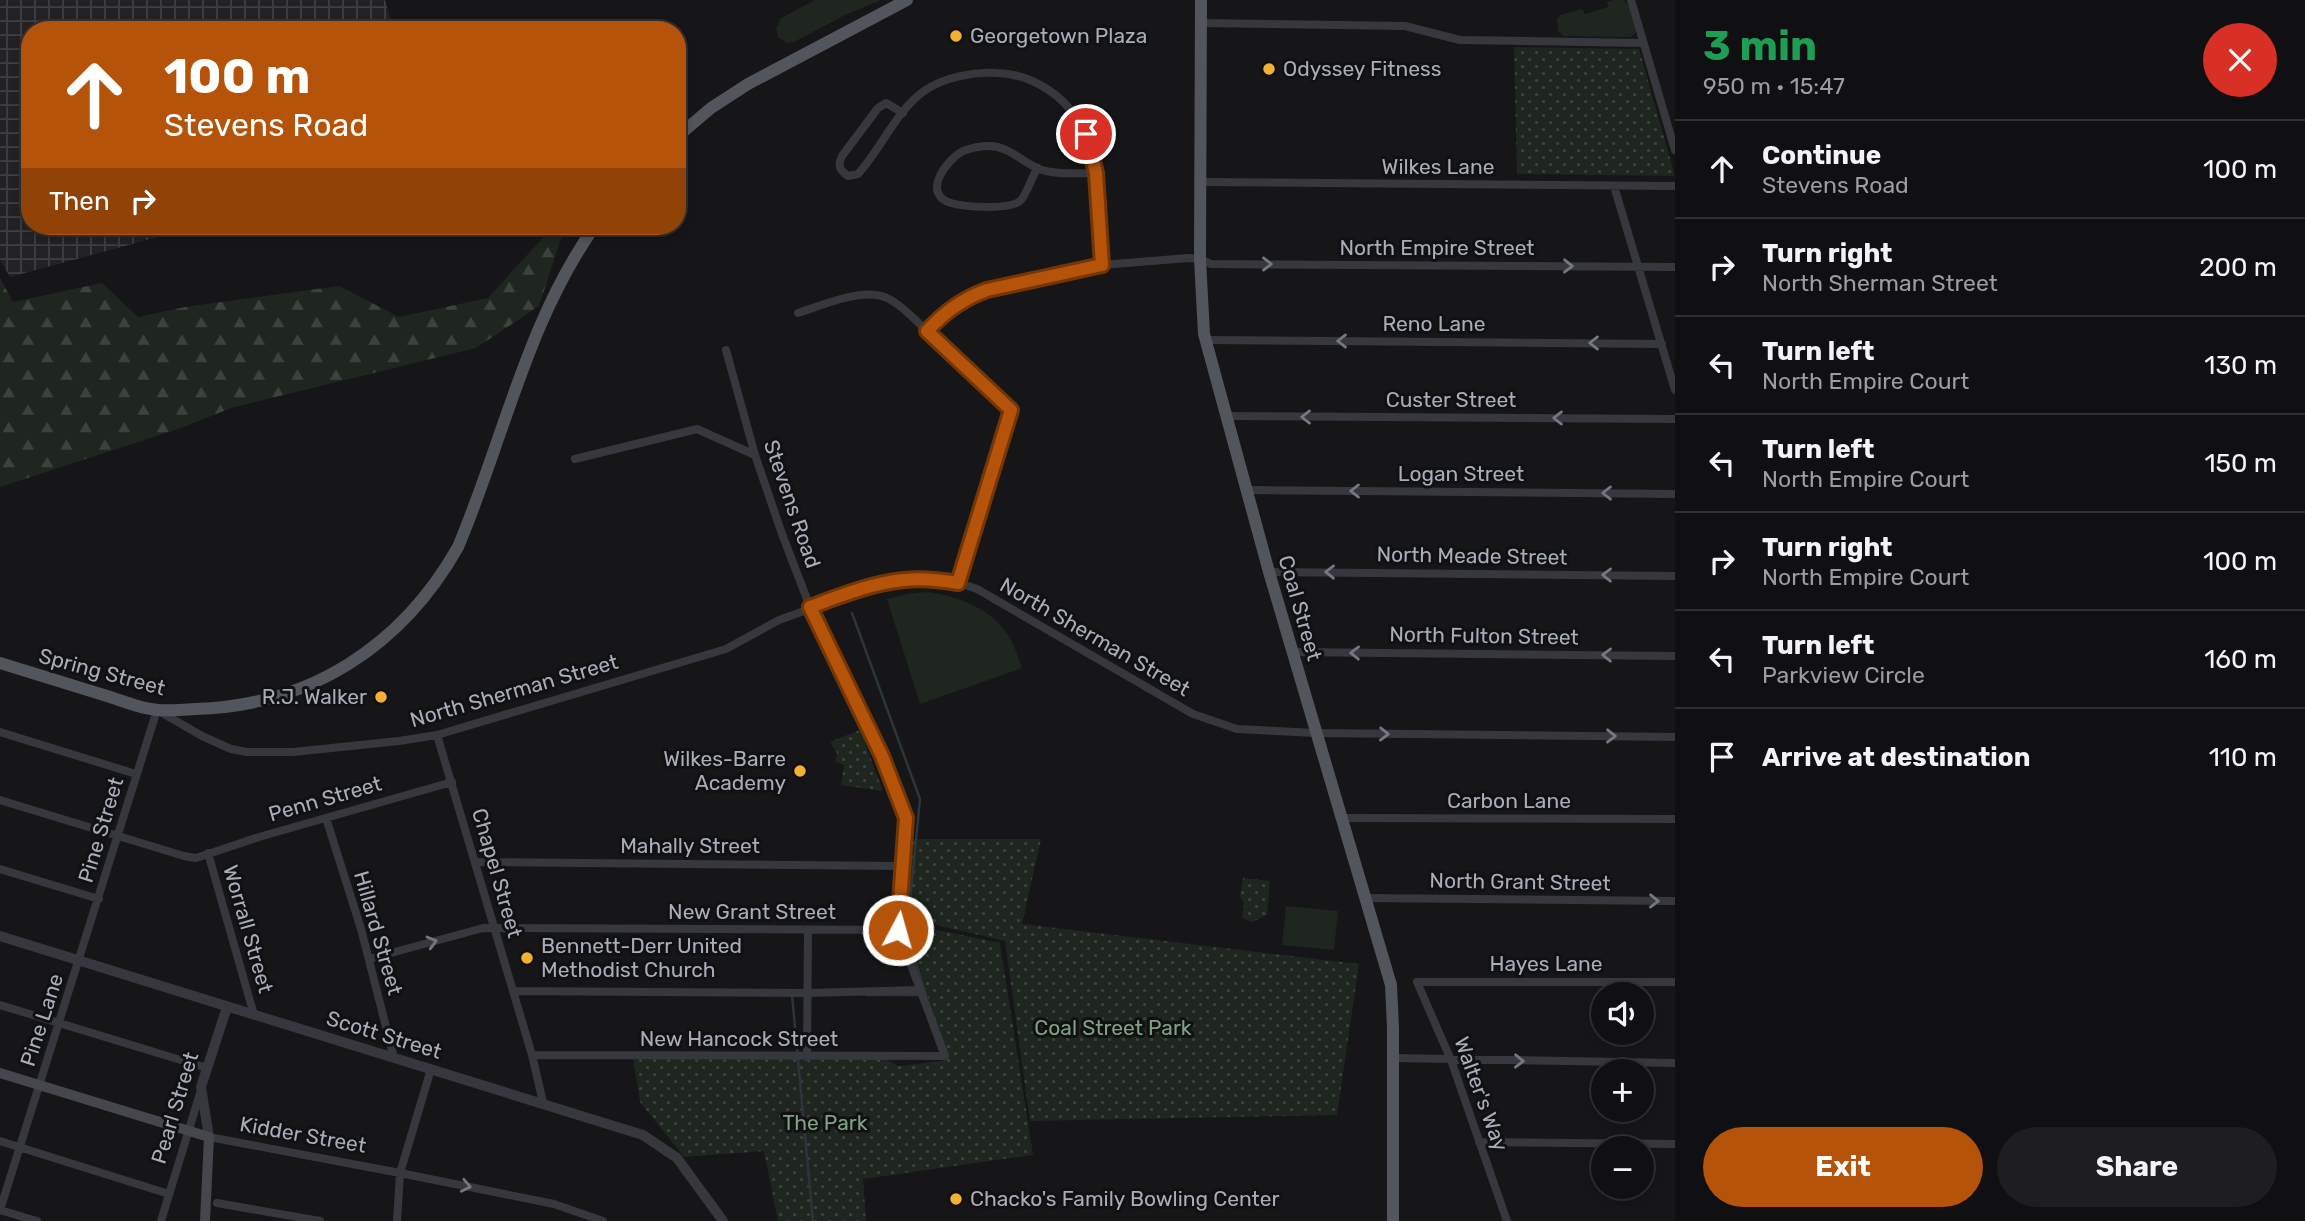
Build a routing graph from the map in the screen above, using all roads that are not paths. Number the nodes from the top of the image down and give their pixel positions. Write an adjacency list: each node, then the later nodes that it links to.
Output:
1 (906, 0): 7 (main road)
2 (1201, 0): 4 (main road, Coal Street)
3 (1631, 0): 5 (street)
4 (1201, 23): 5 (street); 11 (main road, Coal Street)
5 (1643, 43): 8 (street)
6 (903, 113): 6 (street); 10 (street)
7 (686, 129)
8 (1675, 150)
9 (1038, 168): 9 (street); 10 (street)
10 (1096, 173): 16 (street)
11 (1200, 182): 12 (street, Wilkes Lane); 15 (main road, Coal Street)
12 (1614, 186): 13 (street, Wilkes Lane); 17 (street)
13 (1675, 186)
14 (588, 235): 38 (main road, Spring Street)
15 (1200, 259): 16 (street, North Empire Street); 17 (street, North Empire Street, one-way to 17); 21 (main road, Coal Street)
16 (1102, 265): 20 (street, North Empire Street)
17 (1639, 267): 18 (street, North Empire Street); 22 (street)
18 (1675, 267)
19 (799, 313): 20 (street)
20 (927, 331): 33 (street)
21 (1206, 340): 22 (street, Reno Lane, one-way to 21); 25 (main road, Coal Street)
22 (1662, 344): 24 (street)
23 (726, 350): 27 (street, Stevens Road)
24 (1675, 390)
25 (1228, 416): 26 (street, Custer Street, one-way to 25); 29 (main road, Coal Street)
26 (1675, 419)
27 (755, 455): 28 (street); 34 (street, Stevens Road)
28 (575, 460)
29 (1247, 490): 30 (street, Logan Street, one-way to 29); 31 (main road, Coal Street)
30 (1675, 494)
31 (1269, 572): 32 (street, North Meade Street, one-way to 31); 35 (main road, Coal Street)
32 (1675, 576)
33 (958, 583): 34 (street, North Sherman Street); 40 (street, North Sherman Street)
34 (810, 607): 41 (street, North Sherman Street); 52 (street, Stevens Road)
35 (1293, 652): 36 (street, North Fulton Street, one-way to 35); 40 (main road, Coal Street)
36 (1675, 656)
37 (0, 663): 38 (main road, Spring Street)
38 (157, 710): 41 (street, North Sherman Street); 43 (street, Pine Street)
39 (0, 732): 43 (street)
40 (1316, 733): 42 (street, North Sherman Street, one-way to 42); 47 (main road, Coal Street)
41 (438, 735): 44 (street, Chapel Street)
42 (1675, 737)
43 (136, 774): 49 (street, Pine Street)
44 (452, 782): 46 (street, Penn Street); 51 (street, Chapel Street)
45 (0, 800): 49 (street, Penn Street)
46 (326, 818): 50 (street, Penn Street); 62 (street, Hillard Street)
47 (1343, 818): 48 (street, Carbon Lane); 54 (main road, Coal Street)
48 (1675, 818)
49 (117, 835): 50 (street, Penn Street); 55 (street, Pine Street)
50 (208, 853): 70 (street, Worrall Street)
51 (476, 862): 52 (street, Mahally Street); 57 (street, Chapel Street)
52 (904, 866): 59 (street)
53 (0, 869): 55 (street)
54 (1366, 898): 56 (street, North Grant Street, one-way to 56); 75 (main road, Coal Street)
55 (99, 899): 61 (street, Pine Street)
56 (1675, 901)
57 (494, 928): 58 (street, New Grant Street); 62 (street, New Grant Street, one-way to 57); 66 (street, Chapel Street)
58 (808, 930): 59 (street, New Grant Street); 67 (street)
59 (898, 930): 65 (street)
60 (0, 936): 61 (street, Scott Street)
61 (79, 960): 69 (street, Scott Street); 71 (street, Pine Lane)
62 (369, 960): 74 (street, Hillard Street)
63 (1416, 982): 64 (street, Hayes Lane); 76 (street, Walter's Way)
64 (1675, 982)
65 (919, 990): 67 (street); 73 (street, New Hancock Street)
66 (513, 991): 67 (street); 72 (street, Chapel Street)
67 (809, 993): 73 (street)
68 (0, 1005): 71 (street)
69 (228, 1007): 70 (street, Scott Street); 78 (street, Pearl Street)
70 (254, 1015): 74 (street, Scott Street)
71 (58, 1023): 78 (street); 81 (street, Pine Lane)
72 (532, 1055): 73 (street, New Hancock Street); 83 (street, Chapel Street)
73 (807, 1057)
74 (394, 1058): 79 (street, Scott Street)
75 (1393, 1058): 76 (street); 101 (main road, Coal Street)
76 (1451, 1060): 77 (street, one-way to 77); 87 (street, Walter's Way)
77 (1675, 1063)
78 (207, 1068): 82 (street, Pearl Street)
79 (431, 1069): 83 (street, Scott Street); 90 (street)
80 (0, 1073): 81 (main road, Kidder Street)
81 (39, 1084): 84 (main road, Kidder Street); 89 (street, Pine Lane)
82 (201, 1087): 84 (street, Pearl Street); 85 (street)
83 (543, 1102): 100 (street, Scott Street)
84 (187, 1132): 85 (main road, Kidder Street); 91 (street, Pearl Street)
85 (209, 1137): 90 (street, Kidder Street); 96 (main road)
86 (0, 1141): 89 (street)
87 (1479, 1142): 88 (street); 102 (street, Walter's Way)
88 (1675, 1144)
89 (20, 1147): 91 (street); 93 (street, Pine Lane)
90 (400, 1172): 98 (street); 99 (street, Kidder Street, one-way to 99)
91 (169, 1194): 95 (street, Pearl Street)
92 (217, 1203): 97 (street)
93 (0, 1210): 94 (street)
94 (37, 1221)
95 (161, 1221)
96 (205, 1221)
97 (320, 1221)
98 (397, 1221)
99 (603, 1221)
100 (723, 1221)
101 (1393, 1221)
102 (1507, 1221)

